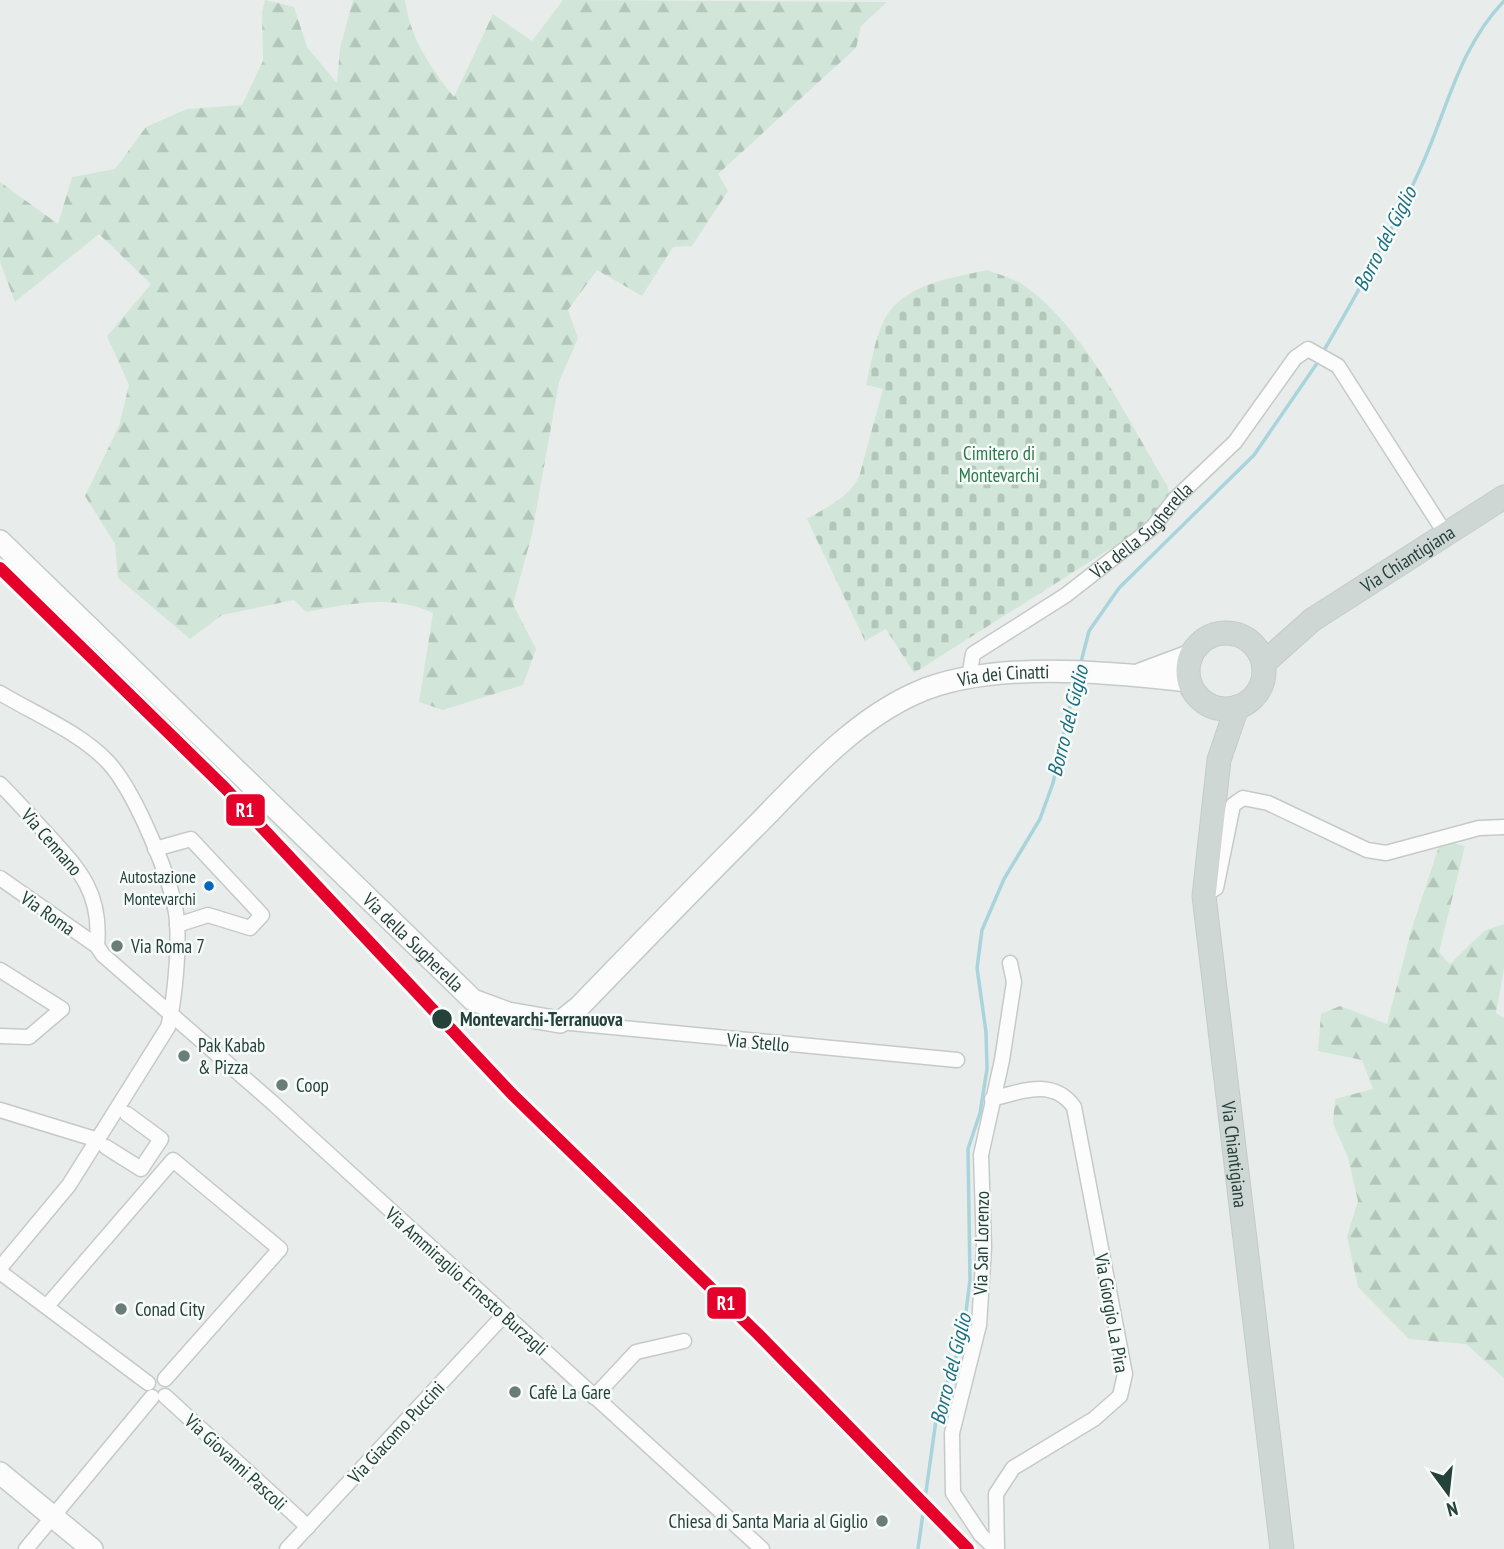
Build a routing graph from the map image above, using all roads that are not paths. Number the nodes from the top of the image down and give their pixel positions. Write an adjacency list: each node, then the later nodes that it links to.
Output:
1 (1504, 497): 2 (main road, Via Chiantigiana)
2 (1445, 533): 4 (main road, Via Chiantigiana); 9 (street, Via della Sugherella)
3 (0, 541): 25 (street, Via della Sugherella)
4 (1312, 620): 5 (main road, Via Chiantigiana); 7 (main road, Via Chiantigiana)
5 (1249, 640): 6 (main road, Via Chiantigiana); 7 (main road)
6 (1191, 655): 8 (street); 10 (main road)
7 (1264, 663): 13 (main road, Via Chiantigiana)
8 (1137, 675): 9 (street, Via dei Cinatti); 10 (street, Via dei Cinatti)
9 (969, 677): 25 (street, Via dei Cinatti)
10 (1189, 681): 12 (main road, Via Chiantigiana)
11 (0, 693): 17 (street)
12 (1208, 705): 13 (main road); 14 (main road, Via Chiantigiana)
13 (1237, 707): 14 (main road, Via Chiantigiana)
14 (1219, 760): 19 (main road, Via Chiantigiana)
15 (0, 785): 21 (street, Via Cennano)
16 (1504, 827): 19 (street)
17 (155, 849): 20 (street); 20 (street)
18 (0, 878): 21 (street, Via Roma)
19 (1204, 895): 46 (main road, Via Chiantigiana)
20 (177, 925): 24 (street)
21 (97, 946): 24 (street, Via Roma)
22 (1010, 963): 28 (street, Via San Lorenzo)
23 (0, 970): 26 (street)
24 (171, 1014): 31 (street); 34 (street, Via Ammiraglio Ernesto Burzagli)
25 (560, 1022): 27 (street, Via Stello)
26 (0, 1036)
27 (957, 1059)
28 (992, 1099): 45 (street, Via San Lorenzo); 45 (street, Via Giorgio La Pira)
29 (0, 1110): 31 (street)
30 (127, 1114): 31 (street)
31 (102, 1144): 32 (street)
32 (0, 1270): 33 (street, Via Giovanni Pascoli)
33 (47, 1306): 36 (street, Via Giovanni Pascoli); 36 (street)
34 (504, 1315): 37 (street, Via Ammiraglio Ernesto Burzagli); 40 (street, Via Giacomo Puccini)
35 (684, 1341): 37 (street)
36 (155, 1392): 39 (street); 40 (street, Via Giovanni Pascoli)
37 (594, 1396): 44 (street, Via Ammiraglio Ernesto Burzagli)
38 (0, 1473): 39 (street)
39 (54, 1516): 41 (street); 42 (street)
40 (308, 1527): 43 (street, Via Giacomo Puccini)
41 (26, 1549)
42 (92, 1549)
43 (287, 1549)
44 (762, 1549)
45 (996, 1549)
46 (1282, 1549)

